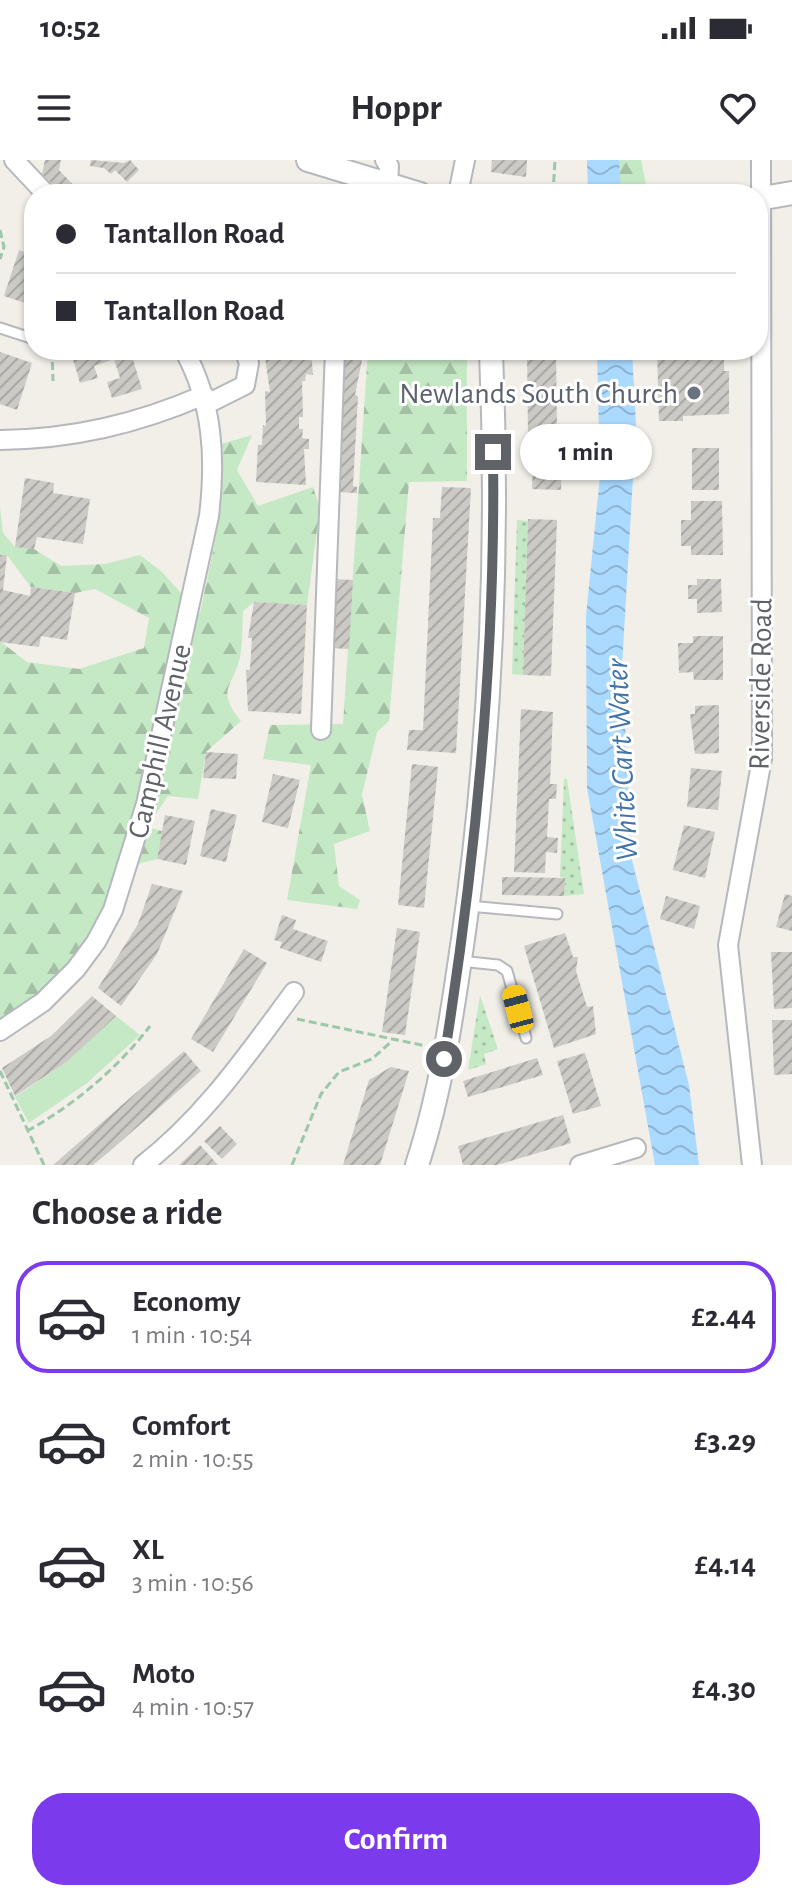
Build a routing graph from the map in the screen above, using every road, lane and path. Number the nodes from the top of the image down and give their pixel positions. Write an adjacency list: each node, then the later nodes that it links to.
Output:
1 (14, 160): 7 (street)
2 (308, 160): 8 (street)
3 (385, 160): 8 (street)
4 (465, 160): 9 (street)
5 (555, 160): 10 (path)
6 (761, 160): 11 (street, Riverside Road)
7 (37, 184)
8 (388, 184)
9 (460, 184)
10 (554, 184)
11 (760, 184)
12 (792, 193): 13 (street)
13 (768, 197)
14 (0, 230): 15 (path)
15 (0, 259)
16 (0, 328): 17 (lane)
17 (24, 336)
18 (52, 360): 24 (path)
19 (188, 360): 25 (street, Camphill Avenue)
20 (248, 360): 25 (street)
21 (335, 360): 27 (street)
22 (491, 360): 28 (street)
23 (761, 360): 46 (street, Riverside Road)
24 (53, 381)
25 (205, 399): 26 (street); 34 (street, Camphill Avenue)
26 (0, 440)
27 (321, 730)
28 (468, 906): 29 (lane); 30 (street)
29 (557, 914)
30 (460, 961): 35 (lane); 37 (street)
31 (294, 992): 32 (street)
32 (277, 1014): 36 (path); 42 (street)
33 (150, 1026): 39 (path)
34 (0, 1031)
35 (526, 1038)
36 (393, 1041): 37 (path); 43 (path)
37 (445, 1049): 44 (street)
38 (0, 1071): 39 (path)
39 (27, 1131): 41 (path)
40 (636, 1148): 45 (street)
41 (44, 1165)
42 (143, 1165)
43 (292, 1165)
44 (417, 1165)
45 (580, 1165)
46 (752, 1165)

